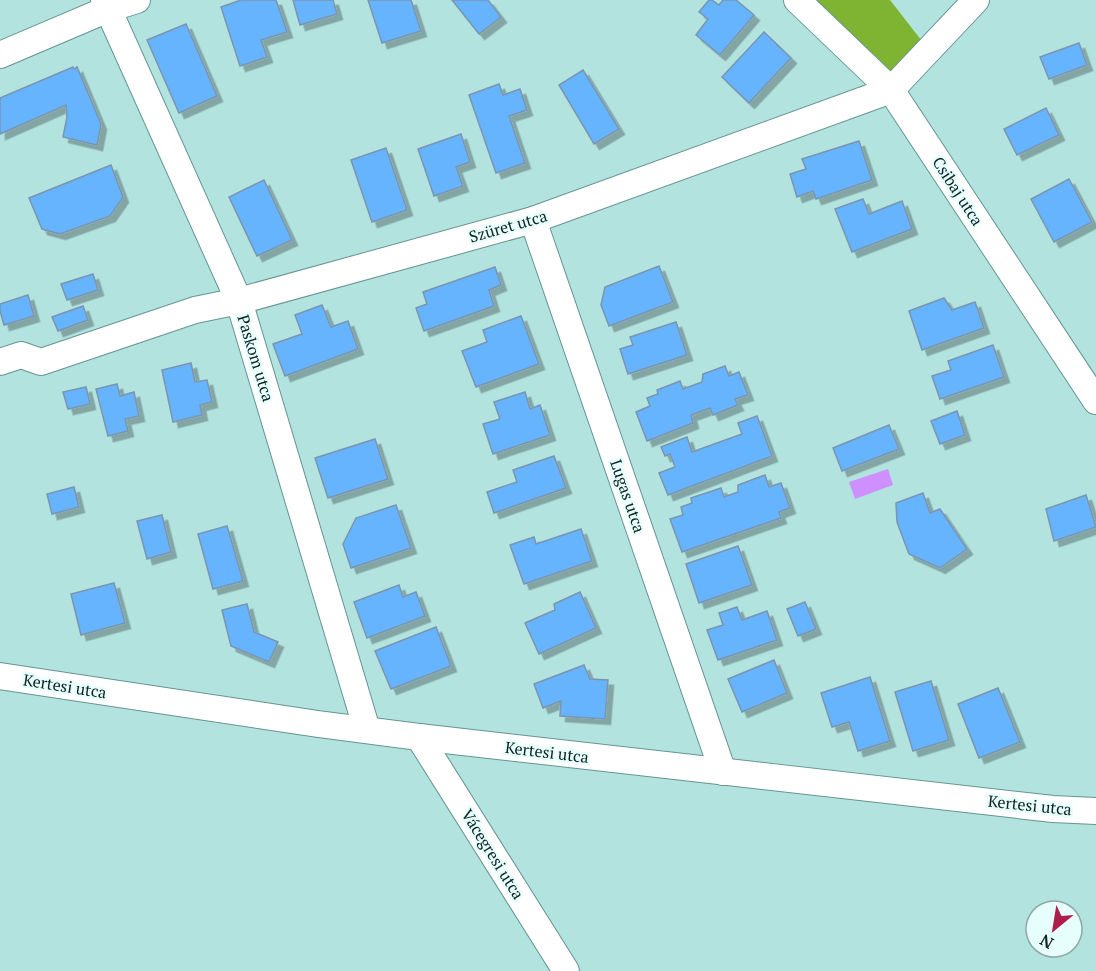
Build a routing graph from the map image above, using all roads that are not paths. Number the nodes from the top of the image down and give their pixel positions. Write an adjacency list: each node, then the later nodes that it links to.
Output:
1 (137, 0): 4 (street)
2 (797, 0): 6 (street, Csibaj utca)
3 (976, 0): 6 (street, Szüret utca)
4 (106, 4): 5 (street); 8 (street, Paskom utca)
5 (0, 55)
6 (891, 90): 7 (street, Szüret utca); 10 (street, Csibaj utca)
7 (534, 220): 8 (street, Szüret utca); 14 (street, Lugas utca)
8 (239, 301): 9 (street, Szüret utca); 12 (street, Paskom utca)
9 (0, 362)
10 (1096, 401)
11 (0, 676): 12 (street, Kertesi utca)
12 (368, 730): 13 (street, Kertesi utca)
13 (419, 737): 14 (street, Kertesi utca); 16 (street, Vácegresi utca)
14 (723, 772): 15 (street, Kertesi utca)
15 (1096, 811)
16 (566, 971)

